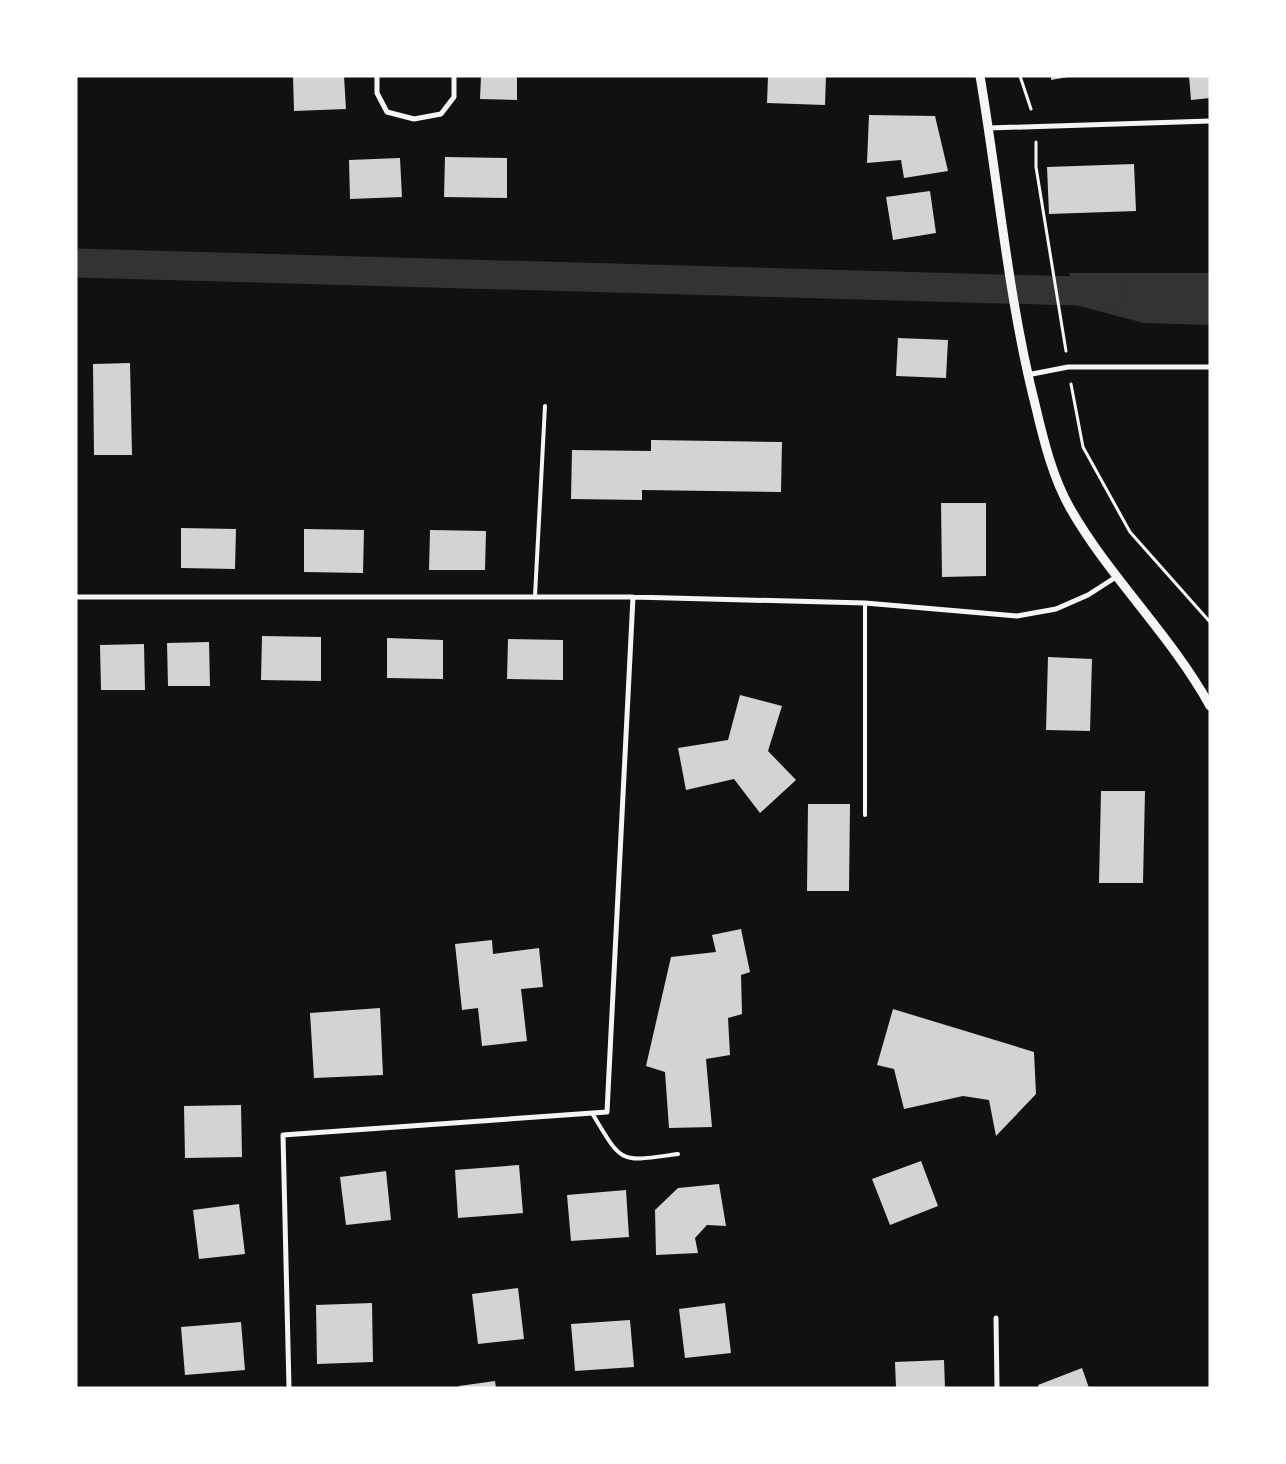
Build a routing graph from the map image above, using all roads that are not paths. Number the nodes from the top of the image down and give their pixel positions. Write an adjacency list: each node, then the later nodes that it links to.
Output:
1 (377, 76): 2 (street)
2 (454, 76)
3 (980, 76): 5 (street)
4 (1210, 121): 5 (street)
5 (989, 128): 7 (street)
6 (1210, 367): 7 (street)
7 (1028, 375): 9 (street)
8 (545, 406): 10 (lane)
9 (1116, 577): 13 (street); 14 (street)
10 (535, 596): 11 (street); 12 (street)
11 (76, 597)
12 (633, 597): 13 (street); 16 (street)
13 (865, 603): 15 (lane)
14 (1210, 706)
15 (865, 815)
16 (592, 1114): 17 (lane); 19 (street)
17 (678, 1154)
18 (996, 1318): 20 (street)
19 (288, 1388)
20 (997, 1388)

